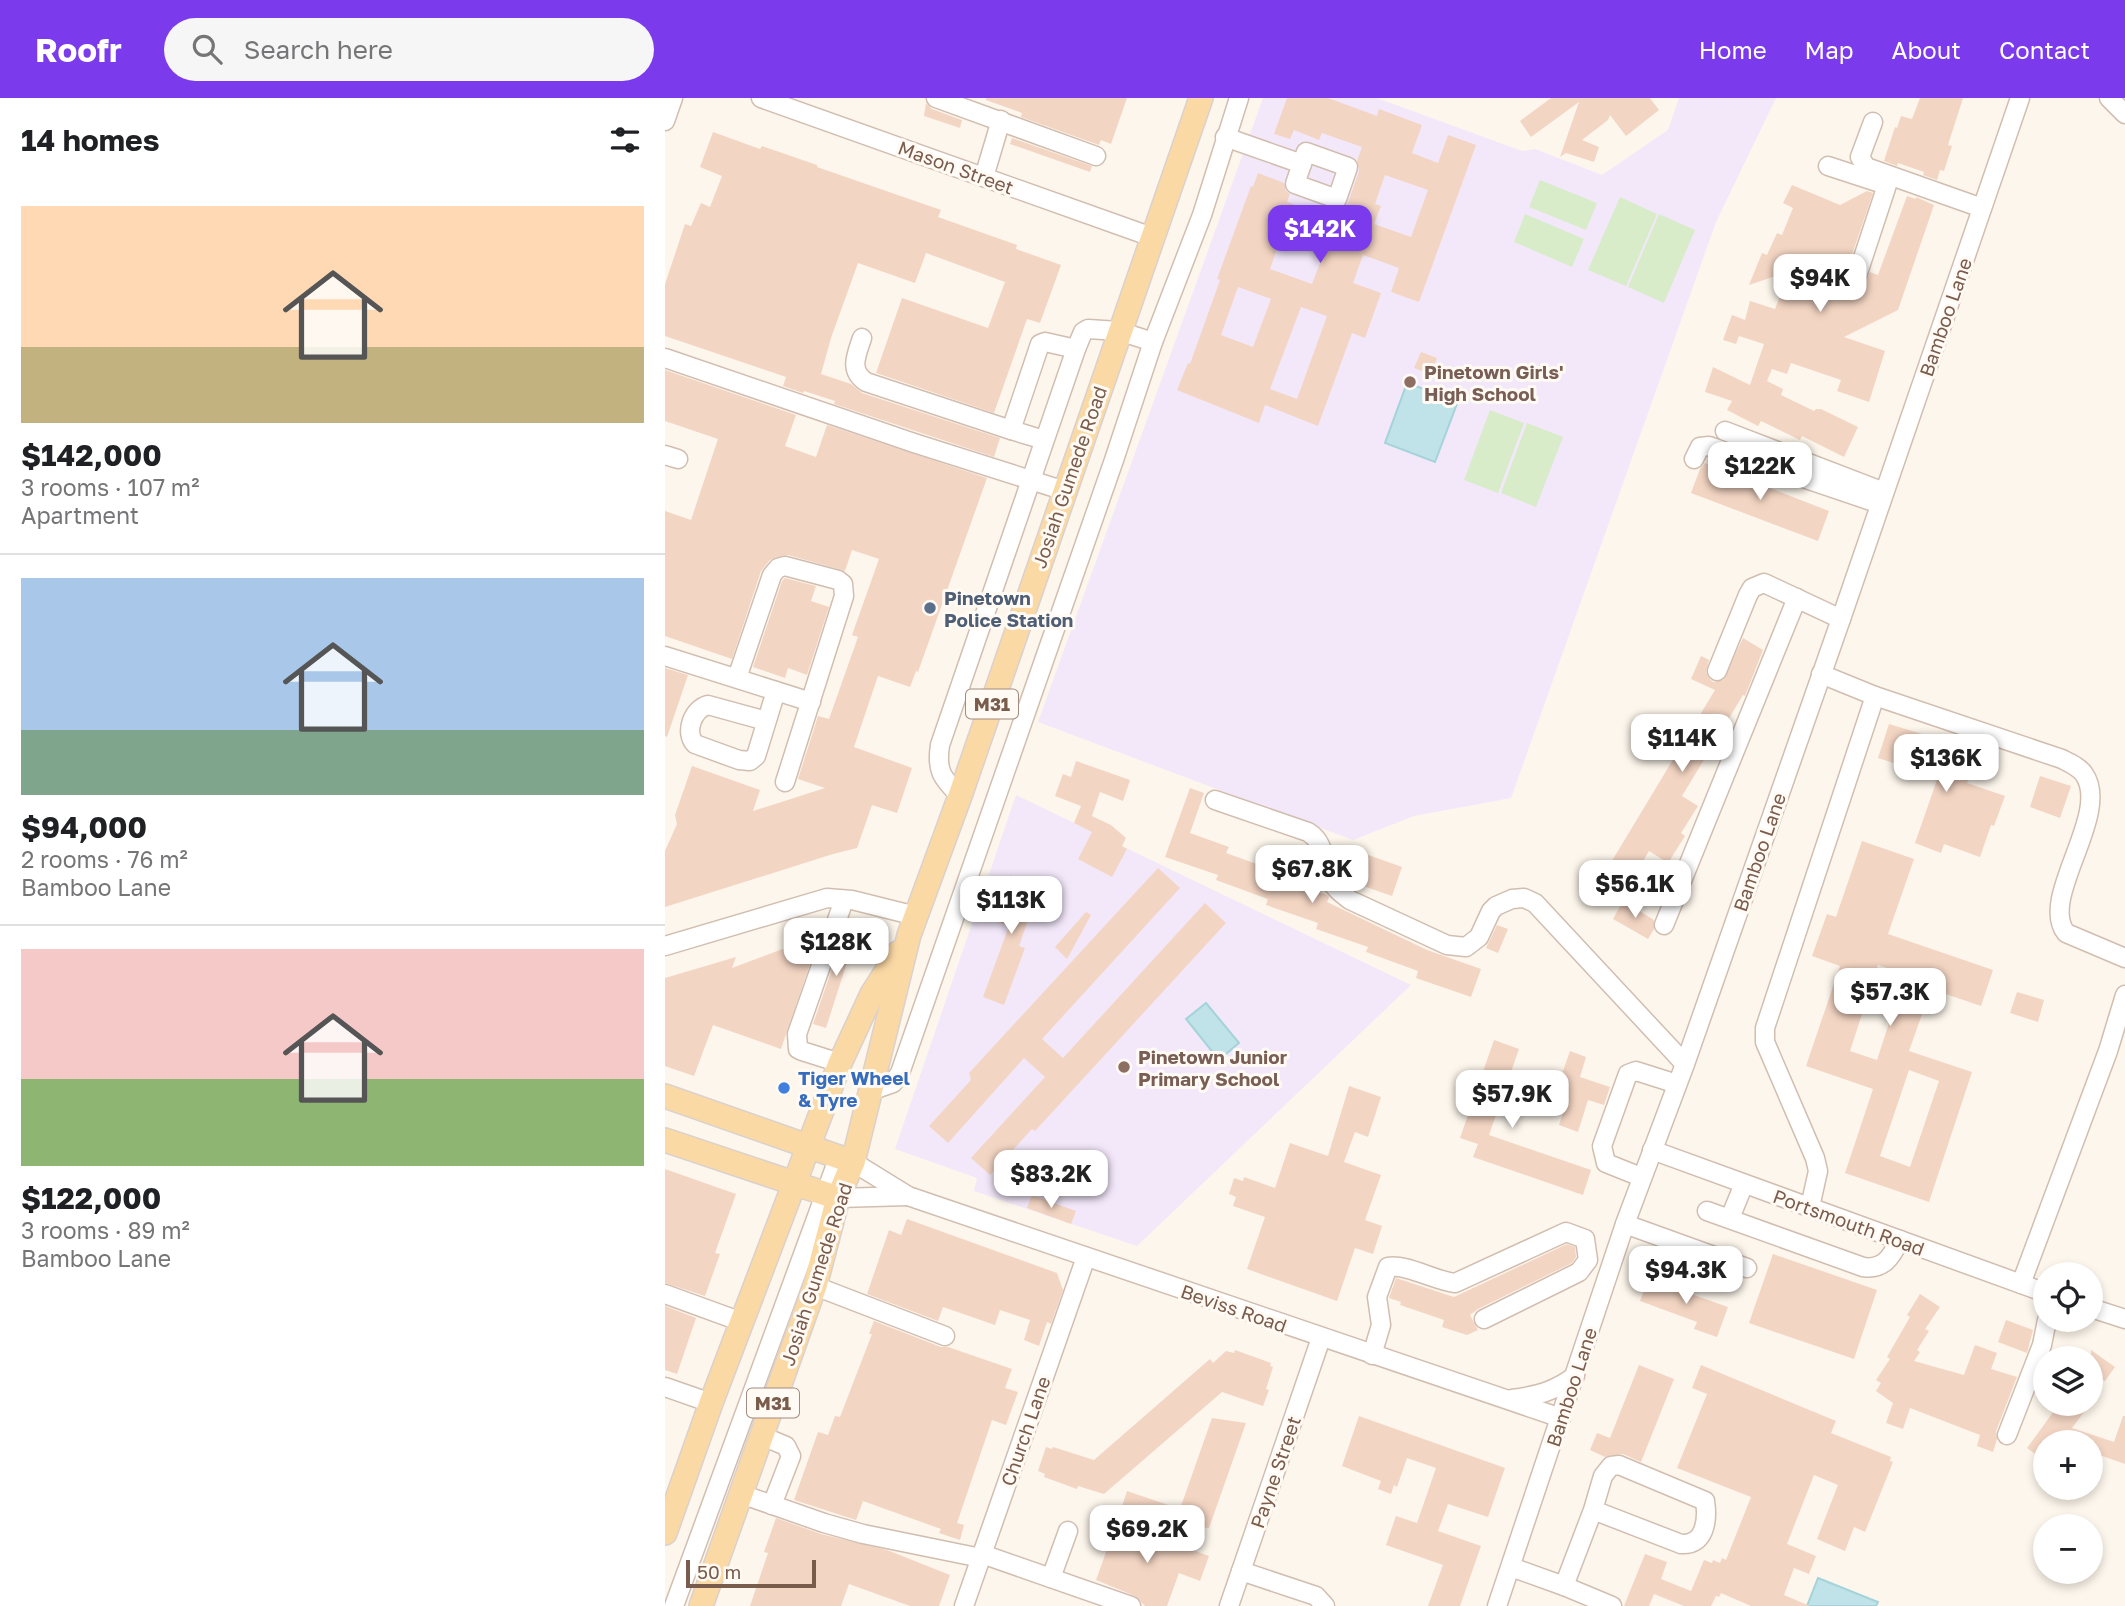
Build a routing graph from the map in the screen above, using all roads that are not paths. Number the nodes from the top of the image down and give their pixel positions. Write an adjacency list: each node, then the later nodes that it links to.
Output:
1 (673, 98): 10 (street)
2 (761, 98): 16 (street, Mason Street)
3 (936, 98): 9 (street)
4 (1201, 98): 19 (main road, Josiah Gumede Road / M31)
5 (1239, 98): 12 (street)
6 (2019, 98): 18 (street, Bamboo Lane)
7 (2109, 98): 8 (street)
8 (2125, 114)
9 (1001, 120): 13 (street); 16 (street)
10 (665, 121)
11 (1873, 122): 18 (street)
12 (1225, 138): 14 (street); 23 (street)
13 (1095, 156)
14 (1302, 163)
15 (1828, 166): 17 (street)
16 (984, 177): 19 (street, Mason Street)
17 (1887, 185): 18 (street); 20 (street)
18 (1981, 212): 32 (street, Bamboo Lane)
19 (1152, 237): 21 (main road, Josiah Gumede Road / M31)
20 (1857, 276)
21 (1119, 331): 23 (street); 24 (street); 31 (main road, Josiah Gumede Road / M31)
22 (862, 338): 26 (street)
23 (1153, 342): 55 (street)
24 (1076, 349): 26 (street); 28 (street)
25 (665, 358): 30 (street)
26 (1011, 430): 28 (street)
27 (1725, 431): 32 (street)
28 (1044, 440): 30 (street)
29 (1694, 459): 32 (street)
30 (1030, 480): 31 (street); 44 (street)
31 (1065, 491): 44 (main road, Josiah Gumede Road / M31)
32 (1882, 498): 34 (street, Bamboo Lane)
33 (1797, 598): 34 (street); 36 (street); 48 (street)
34 (1841, 619): 37 (street, Bamboo Lane)
35 (665, 656): 38 (street)
36 (1717, 671)
37 (1821, 674): 40 (street); 53 (street, Bamboo Lane)
38 (737, 678): 39 (street); 41 (street)
39 (776, 691): 41 (street); 42 (street)
40 (1875, 696): 50 (street); 66 (street)
41 (811, 702): 43 (street)
42 (766, 721)
43 (785, 782)
44 (960, 796): 47 (main road, Josiah Gumede Road / M31)
45 (1215, 800): 53 (street)
46 (844, 900): 47 (street); 49 (street); 52 (street)
47 (912, 925): 52 (main road, Josiah Gumede Road / M31); 55 (main road, Josiah Gumede Road / M31)
48 (1664, 925)
49 (665, 946)
50 (2125, 958)
51 (2125, 995): 73 (street)
52 (840, 1063): 58 (main road, Josiah Gumede Road / M31)
53 (1685, 1064): 54 (street, Bamboo Lane)
54 (1677, 1084): 59 (street, Bamboo Lane); 61 (street)
55 (870, 1091): 60 (main road, Josiah Gumede Road / M31)
56 (665, 1096): 58 (main road, Beviss Road)
57 (665, 1140): 62 (main road, Beviss Road)
58 (809, 1148): 60 (main road, Beviss Road); 62 (main road, Josiah Gumede Road / M31)
59 (1652, 1150): 61 (street, Bamboo Lane); 63 (street, Portsmouth Road)
60 (845, 1160): 64 (main road, Josiah Gumede Road / M31); 65 (street, Beviss Road)
61 (1641, 1177): 69 (street, Bamboo Lane)
62 (796, 1184): 64 (main road, Beviss Road); 80 (main road, Josiah Gumede Road / M31)
63 (1744, 1184): 66 (street, Portsmouth Road); 68 (street)
64 (832, 1196): 65 (street, Beviss Road); 74 (main road, Josiah Gumede Road / M31); 102 (street)
65 (908, 1196): 71 (street, Beviss Road)
66 (1810, 1208): 70 (street, Portsmouth Road)
67 (1707, 1211): 68 (street)
68 (1730, 1218): 70 (street)
69 (1625, 1224): 72 (street); 85 (street, Bamboo Lane)
70 (1900, 1240): 73 (street, Portsmouth Road)
71 (1086, 1257): 83 (street, Beviss Road); 97 (street, Church Lane)
72 (1747, 1268)
73 (2021, 1284): 75 (street, Portsmouth Road)
74 (815, 1286): 82 (street); 91 (main road, Josiah Gumede Road / M31)
75 (2033, 1288)
76 (665, 1294): 80 (street)
77 (2103, 1312): 78 (street)
78 (2125, 1319)
79 (1484, 1320): 84 (street)
80 (742, 1322): 88 (main road, Josiah Gumede Road / M31)
81 (2045, 1332): 90 (street)
82 (945, 1336)
83 (1321, 1338): 84 (street, Beviss Road); 99 (street, Payne Street)
84 (1372, 1354): 87 (street, Beviss Road)
85 (1575, 1376): 87 (street); 89 (street, Bamboo Lane)
86 (667, 1393): 88 (street)
87 (1505, 1399): 89 (street, Beviss Road)
88 (711, 1403): 96 (main road, Josiah Gumede Road / M31)
89 (1561, 1418): 98 (street, Bamboo Lane)
90 (2007, 1435)
91 (762, 1436): 92 (main road, Josiah Gumede Road / M31); 93 (street)
92 (741, 1494): 93 (street); 103 (main road, Josiah Gumede Road / M31)
93 (772, 1505): 97 (street)
94 (1593, 1510): 94 (street); 101 (street)
95 (1068, 1531): 100 (street)
96 (665, 1532)
97 (982, 1556): 100 (street); 104 (street, Church Lane)
98 (1511, 1567): 101 (street); 108 (street, Bamboo Lane)
99 (1241, 1571): 106 (street, Payne Street); 107 (street)
100 (1051, 1578): 105 (street)
101 (1564, 1586): 109 (street)
102 (674, 1606)
103 (701, 1606)
104 (964, 1606)
105 (1131, 1606)
106 (1229, 1606)
107 (1325, 1606)
108 (1497, 1606)
109 (1612, 1606)

